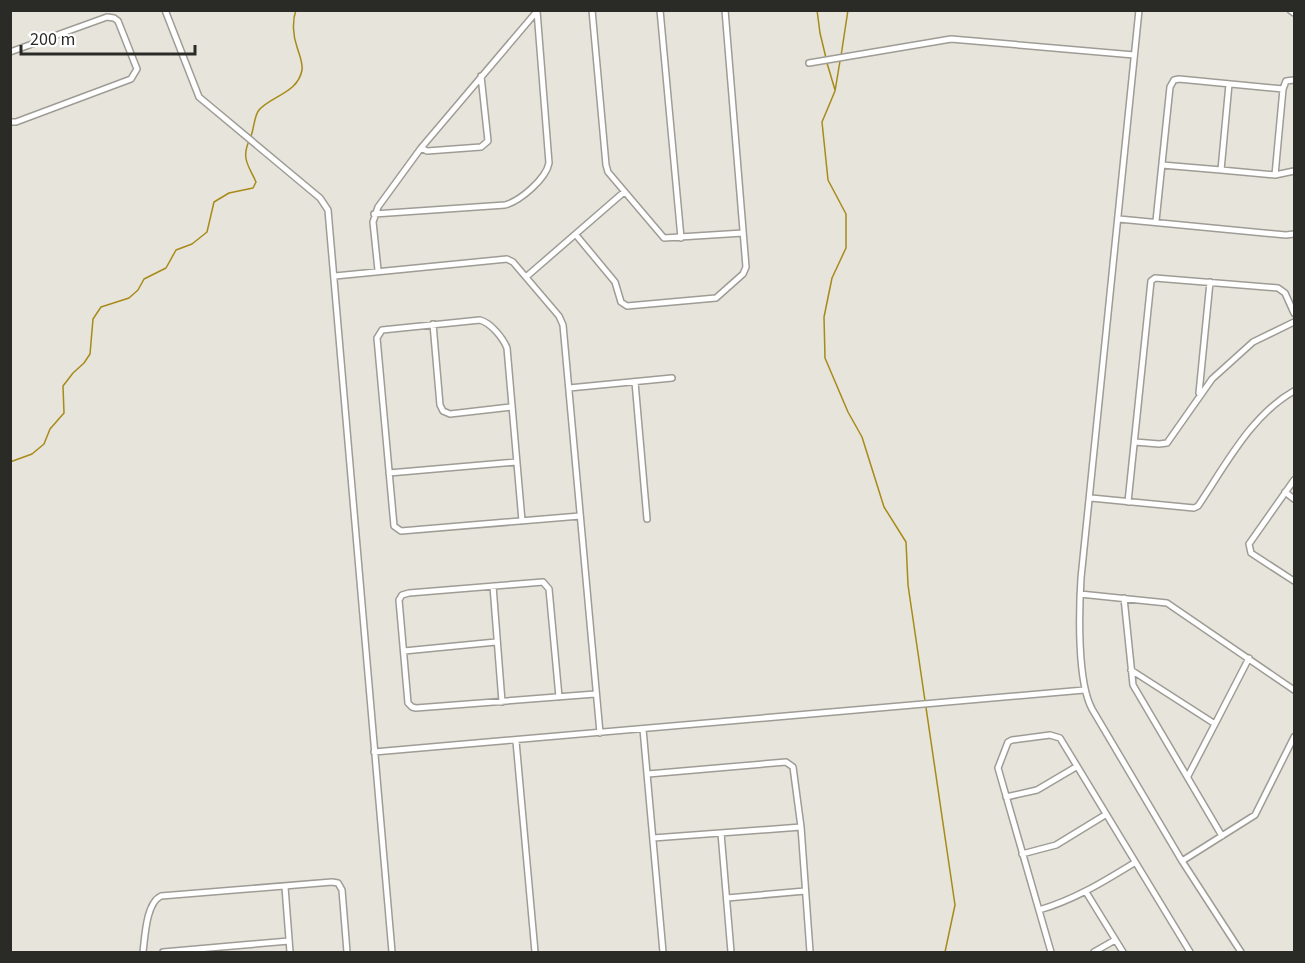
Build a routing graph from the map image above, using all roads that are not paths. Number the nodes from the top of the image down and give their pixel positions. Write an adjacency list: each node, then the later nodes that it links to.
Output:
1 (165, 10): 31 (street)
2 (592, 10): 22 (street)
3 (660, 10): 29 (street)
4 (725, 10): 26 (street)
5 (1139, 10): 10 (street)
6 (1290, 10): 8 (street)
7 (538, 11): 12 (street); 23 (street)
8 (1294, 13)
9 (10, 52): 16 (street)
10 (1134, 55): 11 (street); 24 (street)
11 (809, 63)
12 (481, 76): 17 (street); 17 (street)
13 (1294, 80): 15 (street)
14 (1229, 84): 15 (street); 18 (street); 19 (street)
15 (1283, 89): 21 (street)
16 (10, 122)
17 (421, 148): 23 (street)
18 (1162, 165): 19 (street); 25 (street)
19 (1221, 170): 21 (street)
20 (1294, 171): 21 (street)
21 (1275, 175)
22 (624, 192): 28 (street); 29 (street)
23 (374, 214): 30 (street)
24 (1119, 219): 25 (street); 48 (street)
25 (1156, 221): 27 (street)
26 (743, 233): 28 (street); 29 (street)
27 (1294, 234)
28 (576, 235): 32 (street)
29 (681, 238)
30 (378, 270): 31 (street); 32 (street)
31 (335, 276): 72 (street)
32 (525, 277): 39 (street)
33 (1210, 282): 34 (street); 41 (street); 43 (street)
34 (1294, 312)
35 (1294, 322): 41 (street)
36 (433, 324): 42 (street); 42 (street); 45 (street)
37 (672, 378): 38 (street)
38 (635, 382): 39 (street); 52 (street)
39 (569, 388): 51 (street)
40 (1294, 391): 50 (street)
41 (1199, 398): 43 (street)
42 (511, 407): 44 (street)
43 (1136, 442): 50 (street)
44 (516, 462): 45 (street); 53 (street)
45 (389, 474): 53 (street)
46 (1294, 480): 47 (street)
47 (1285, 492): 49 (street); 54 (street)
48 (1090, 498): 50 (street); 56 (street)
49 (1294, 499)
50 (1128, 502)
51 (580, 516): 53 (street); 64 (street)
52 (647, 519)
53 (522, 521)
54 (1294, 581)
55 (493, 586): 58 (street); 59 (street); 65 (street)
56 (1080, 594): 57 (street); 62 (street)
57 (1124, 598): 60 (street); 61 (street)
58 (496, 642): 59 (street); 66 (street)
59 (404, 651): 66 (street)
60 (1249, 658): 63 (street); 67 (street)
61 (1131, 669): 67 (street); 75 (street)
62 (1084, 690): 68 (street); 83 (street)
63 (1294, 690)
64 (595, 694): 65 (street); 69 (street)
65 (559, 697): 66 (street)
66 (502, 702)
67 (1215, 724): 75 (street)
68 (643, 729): 69 (street); 74 (street)
69 (600, 733): 71 (street)
70 (1294, 737): 80 (street)
71 (516, 741): 72 (street); 99 (street)
72 (374, 752): 98 (street)
73 (1076, 767): 76 (street); 76 (street); 77 (street)
74 (648, 774): 78 (street); 81 (street)
75 (1188, 776): 80 (street)
76 (1006, 797): 82 (street)
77 (1105, 815): 82 (street); 84 (street)
78 (801, 827): 79 (street); 86 (street)
79 (721, 833): 81 (street); 88 (street)
80 (1222, 836): 83 (street)
81 (653, 838): 100 (street)
82 (1022, 854): 89 (street)
83 (1182, 861): 107 (street)
84 (1134, 863): 87 (street); 106 (street)
85 (285, 887): 91 (street); 93 (street); 97 (street)
86 (805, 891): 88 (street); 102 (street)
87 (1086, 892): 89 (street); 90 (street)
88 (727, 898): 101 (street)
89 (1039, 910): 103 (street)
90 (1115, 940): 104 (street); 105 (street)
91 (289, 941): 92 (street); 96 (street)
92 (230, 950): 95 (street)
93 (143, 952)
94 (163, 952): 95 (street)
95 (191, 952)
96 (290, 952)
97 (347, 952)
98 (392, 952)
99 (535, 952)
100 (663, 952)
101 (731, 952)
102 (810, 952)
103 (1051, 952)
104 (1094, 952)
105 (1123, 952)
106 (1190, 952)
107 (1241, 952)

